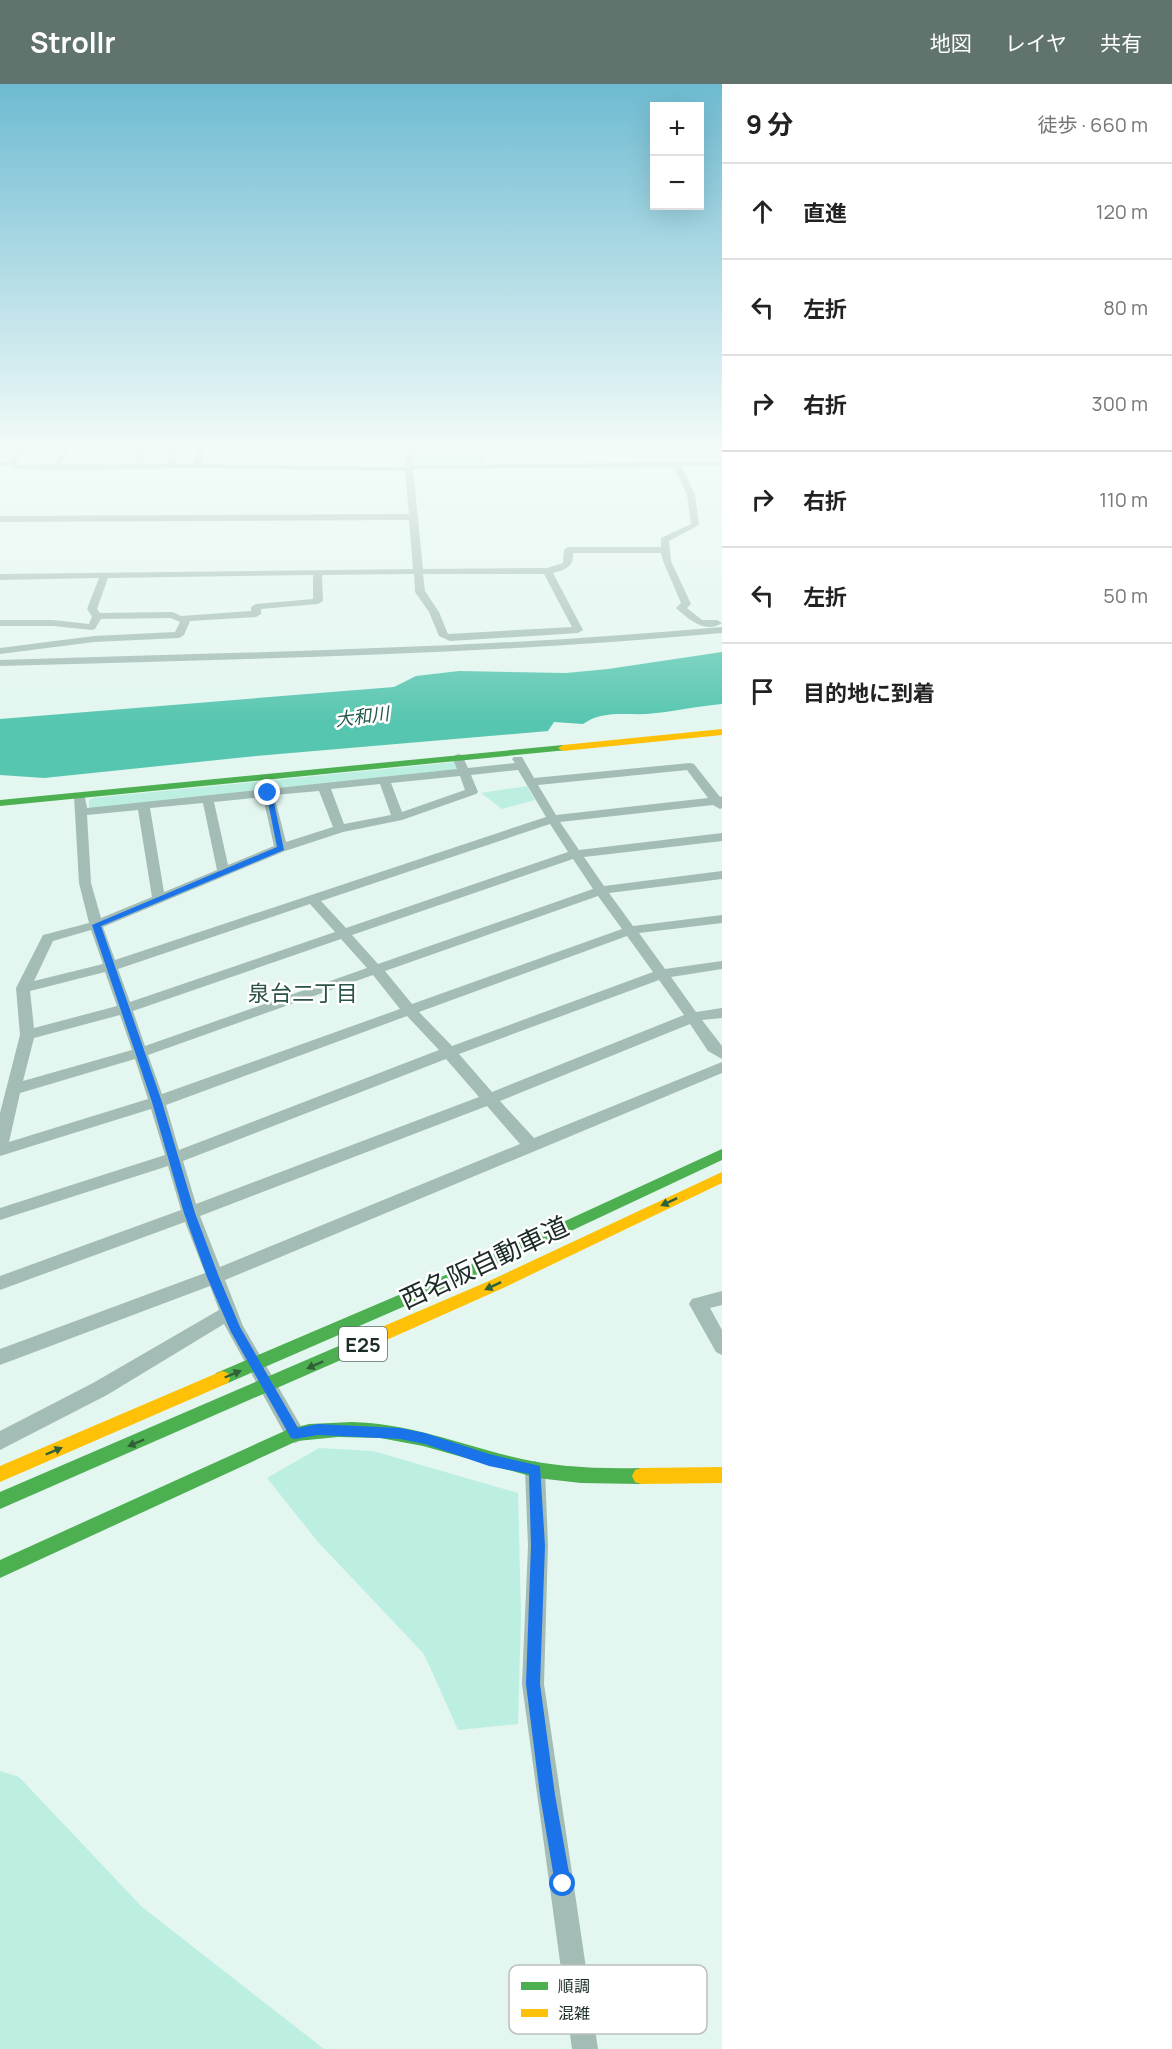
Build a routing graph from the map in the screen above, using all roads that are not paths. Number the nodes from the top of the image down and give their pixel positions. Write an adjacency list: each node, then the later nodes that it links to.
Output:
1 (416, 538): 5 (street)
2 (666, 538): 3 (street)
3 (664, 550): 6 (street); 11 (street)
4 (317, 572): 5 (street); 8 (street); 10 (street)
5 (418, 572): 6 (street); 6 (street)
6 (547, 572)
7 (0, 577): 8 (street)
8 (104, 577): 9 (street)
9 (97, 616): 10 (street); 12 (street)
10 (186, 618): 14 (street)
11 (722, 622)
12 (0, 623)
13 (722, 630): 15 (street)
14 (0, 651)
15 (0, 663)
16 (722, 732): 17 (main road)
17 (514, 751): 18 (main road); 19 (street)
18 (458, 756): 20 (street); 25 (main road)
19 (521, 766): 20 (street); 22 (street)
20 (465, 771): 21 (street); 31 (street)
21 (384, 780): 23 (street); 31 (street)
22 (530, 782): 28 (street); 32 (street)
23 (324, 787): 24 (street); 33 (street)
24 (268, 793): 26 (street); 35 (street)
25 (80, 796): 27 (main road); 30 (street)
26 (208, 799): 29 (street); 37 (street)
27 (0, 803)
28 (720, 803): 32 (street)
29 (144, 807): 30 (street); 40 (street)
30 (81, 812): 43 (street)
31 (398, 817): 33 (street)
32 (552, 819): 36 (street); 41 (street)
33 (340, 829): 35 (street)
34 (722, 837): 36 (street)
35 (282, 848): 37 (street)
36 (576, 854): 39 (street); 45 (street)
37 (223, 871): 40 (street)
38 (722, 875): 39 (street)
39 (602, 890): 44 (street); 48 (street)
40 (159, 899): 43 (street)
41 (313, 900): 45 (street); 47 (street)
42 (722, 919): 44 (street)
43 (96, 925): 47 (street); 50 (street)
44 (631, 930): 49 (street); 52 (street)
45 (342, 934): 48 (street); 51 (street)
46 (722, 965): 49 (street)
47 (112, 966): 50 (street); 51 (street)
48 (377, 971): 52 (street); 57 (street)
49 (661, 974): 54 (street); 56 (street)
50 (23, 988): 55 (street)
51 (125, 1009): 55 (street); 57 (street)
52 (410, 1011): 56 (street); 62 (street)
53 (722, 1013): 54 (street)
54 (693, 1017): 58 (street); 61 (street)
55 (27, 1035): 60 (street)
56 (449, 1052): 61 (street); 67 (street)
57 (139, 1053): 60 (street); 62 (street)
58 (722, 1054)
59 (722, 1067): 64 (street)
60 (15, 1089): 63 (street)
61 (489, 1099): 64 (street); 69 (street)
62 (157, 1102): 65 (street); 67 (street)
63 (0, 1144)
64 (531, 1146): 71 (street)
65 (0, 1150)
66 (722, 1155): 80 (main road, 西名阪自動車道 / E25, one-way to 66)
67 (174, 1158): 69 (street); 70 (street)
68 (722, 1177): 82 (main road, 西名阪自動車道 / E25, one-way to 82)
69 (190, 1213): 71 (street); 72 (street)
70 (0, 1214)
71 (213, 1277): 74 (street); 76 (street)
72 (0, 1282)
73 (722, 1298): 75 (street)
74 (232, 1320): 77 (street); 78 (street)
75 (722, 1347)
76 (0, 1357)
77 (291, 1426): 79 (main road); 83 (main road)
78 (0, 1441)
79 (535, 1470): 81 (main road); 84 (street)
80 (0, 1474)
81 (722, 1475)
82 (0, 1501)
83 (0, 1569)
84 (574, 1965)
85 (583, 2034): 86 (street)
86 (585, 2049)

